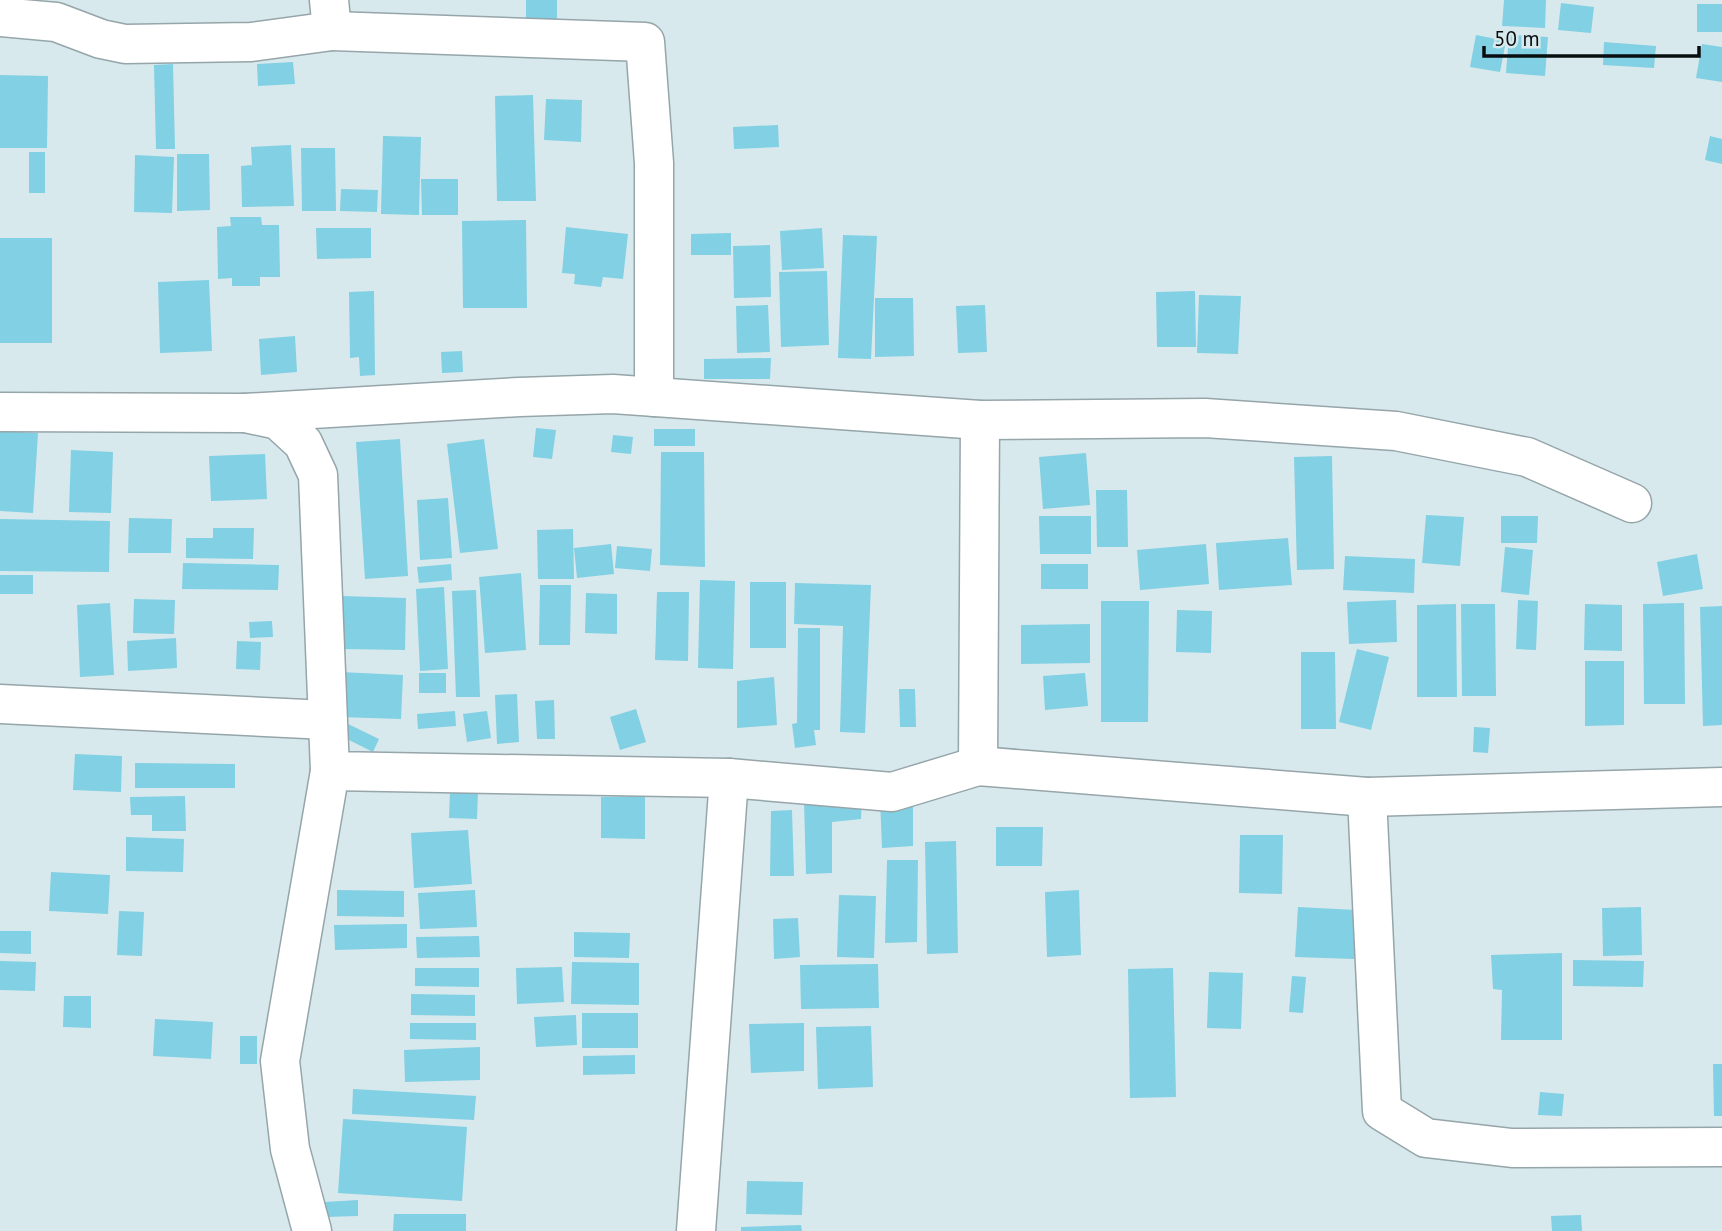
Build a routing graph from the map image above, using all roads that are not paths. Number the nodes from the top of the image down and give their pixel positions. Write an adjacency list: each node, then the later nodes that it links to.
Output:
1 (330, 15): 2 (street); 3 (street)
2 (0, 18)
3 (654, 397): 5 (street); 6 (street)
4 (0, 412): 5 (street)
5 (245, 413): 9 (street)
6 (980, 420): 7 (street); 10 (street)
7 (1632, 502)
8 (0, 704): 9 (street)
9 (327, 720): 11 (street)
10 (978, 766): 12 (street); 14 (street)
11 (330, 771): 12 (street); 16 (street)
12 (729, 778): 17 (street)
13 (1722, 787): 14 (street)
14 (1367, 797): 15 (street)
15 (1722, 1147)
16 (312, 1231)
17 (696, 1231)

